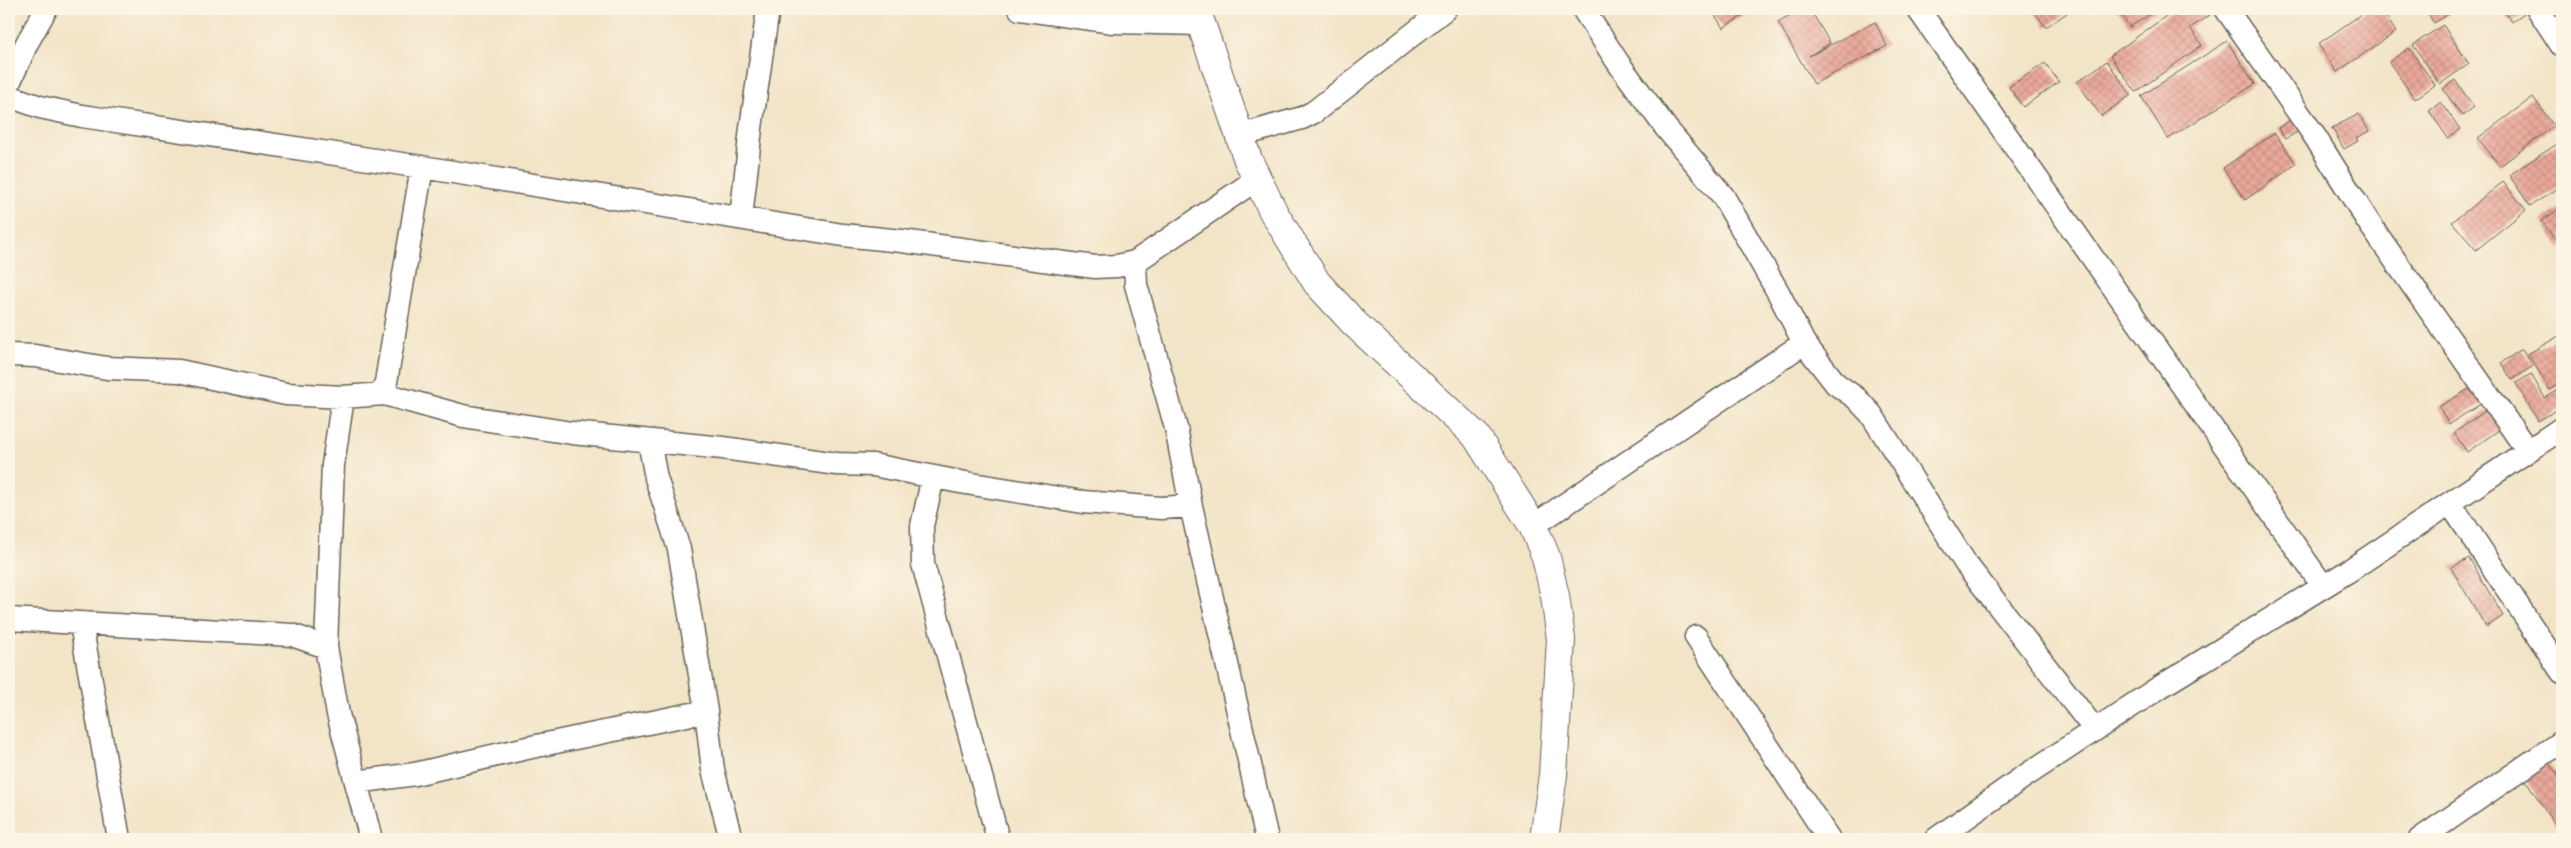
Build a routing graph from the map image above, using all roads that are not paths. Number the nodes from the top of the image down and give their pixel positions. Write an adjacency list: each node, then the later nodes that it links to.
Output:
1 (46, 9): 11 (street)
2 (768, 9): 16 (street)
3 (1020, 9): 9 (street)
4 (1445, 9): 13 (street)
5 (1583, 9): 18 (street)
6 (1918, 9): 29 (street)
7 (2226, 9): 24 (street)
8 (2539, 9): 10 (street)
9 (1199, 16): 13 (street)
10 (2562, 46)
11 (9, 83)
12 (9, 96): 14 (street)
13 (1239, 136): 15 (street)
14 (422, 167): 16 (street); 20 (street)
15 (1257, 179): 17 (street); 28 (street)
16 (741, 218): 17 (street)
17 (1134, 262): 27 (street)
18 (1804, 343): 28 (street); 36 (street)
19 (9, 355): 21 (street)
20 (384, 394): 21 (street); 23 (street)
21 (343, 397): 33 (street)
22 (2562, 428): 24 (street)
23 (649, 441): 25 (street); 35 (street)
24 (2527, 450): 26 (street)
25 (933, 477): 27 (street); 42 (street)
26 (2450, 503): 29 (street); 34 (street)
27 (1191, 506): 43 (street)
28 (1533, 526): 44 (street)
29 (2324, 586): 36 (street)
30 (9, 619): 31 (street)
31 (81, 624): 33 (street); 39 (street)
32 (1696, 637): 45 (street)
33 (326, 647): 38 (street)
34 (2562, 672)
35 (706, 711): 38 (street); 41 (street)
36 (2094, 730): 46 (street)
37 (2562, 740): 47 (street)
38 (356, 782): 40 (street)
39 (119, 839)
40 (371, 839)
41 (731, 839)
42 (998, 839)
43 (1267, 839)
44 (1544, 839)
45 (1829, 839)
46 (1936, 839)
47 (2420, 839)

